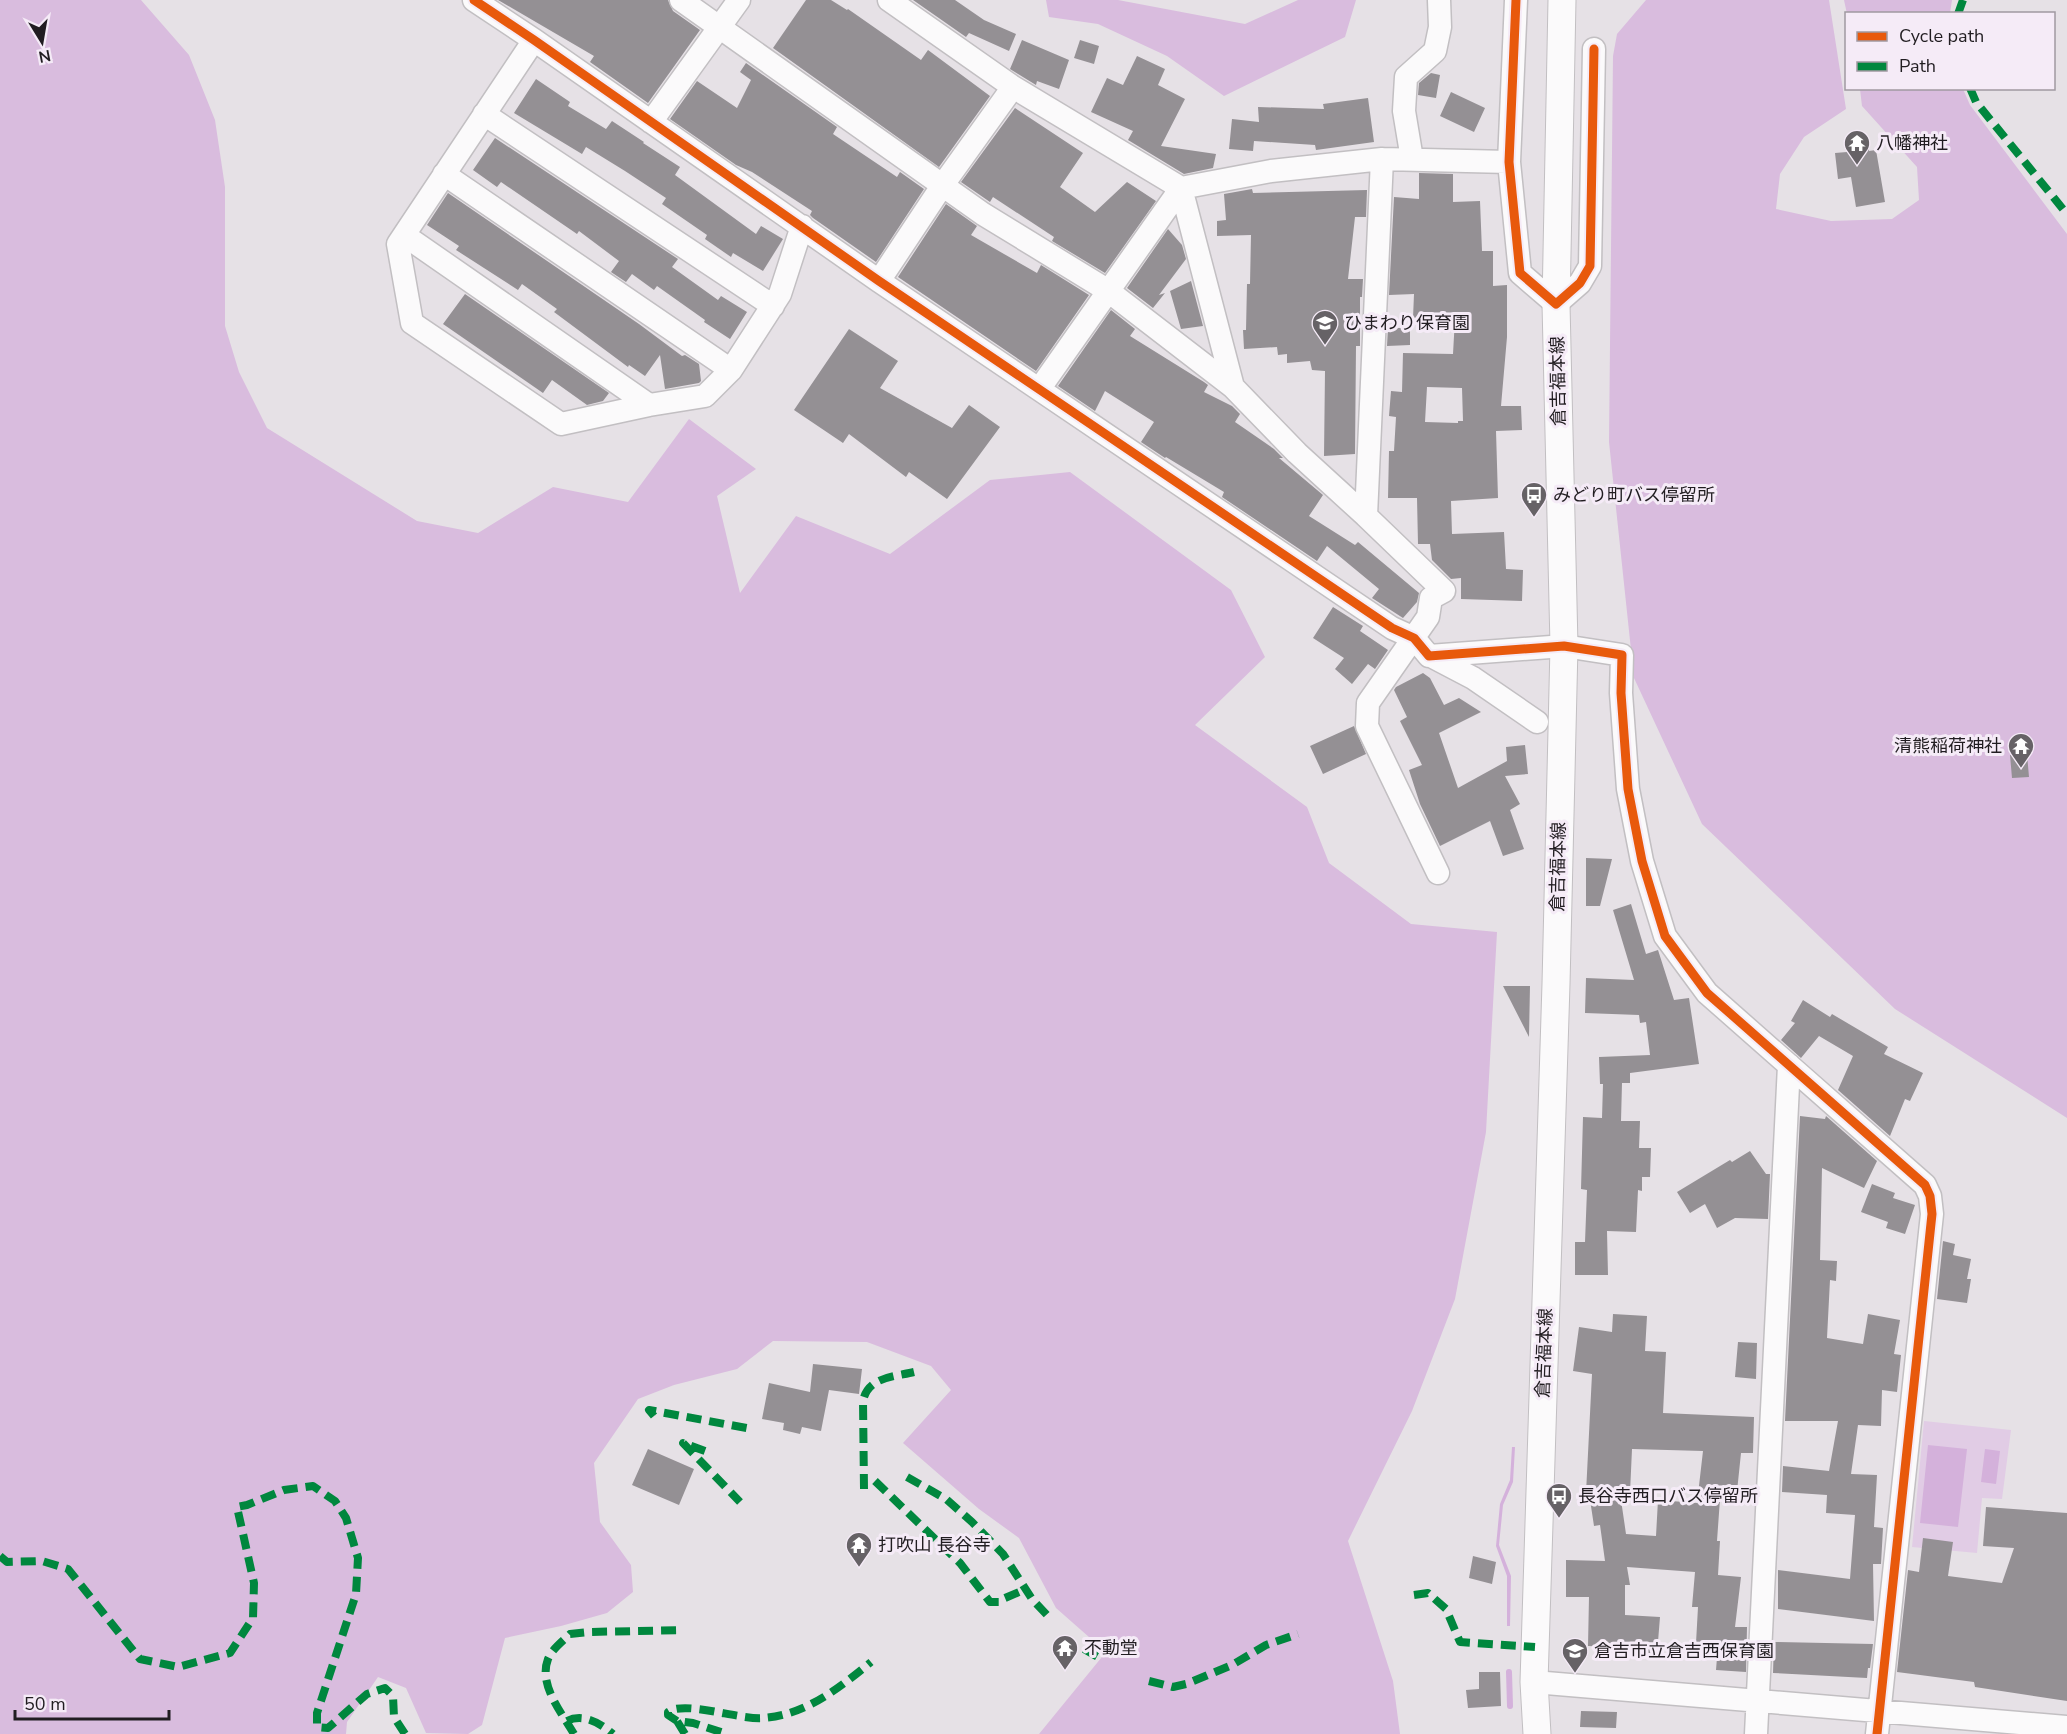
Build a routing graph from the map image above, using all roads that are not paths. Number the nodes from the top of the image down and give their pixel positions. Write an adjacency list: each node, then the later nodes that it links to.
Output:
1 (474, 0): 9 (street)
2 (681, 0): 8 (street)
3 (739, 0): 8 (street)
4 (889, 0): 11 (street)
5 (1439, 0): 15 (street)
6 (1516, 0): 16 (street)
7 (1562, 0): 24 (main road, 倉吉福本線)
8 (719, 27): 13 (street); 18 (street)
9 (534, 40): 12 (street); 13 (street)
10 (1594, 49): 24 (street)
11 (1013, 87): 18 (street); 19 (street)
12 (484, 114): 17 (street); 25 (street)
13 (651, 122): 20 (street)
14 (1382, 159): 15 (street); 19 (street); 30 (street)
15 (1412, 159): 16 (street)
16 (1509, 162): 24 (street)
17 (444, 174): 21 (street); 26 (street)
18 (942, 186): 22 (street); 23 (street)
19 (1181, 188): 23 (street); 27 (street)
20 (802, 226): 22 (street); 25 (street)
21 (404, 235): 29 (street); 29 (street)
22 (879, 281): 28 (street)
23 (1107, 290): 27 (street); 28 (street)
24 (1556, 304): 32 (main road, 倉吉福本線)
25 (773, 306): 26 (street)
26 (731, 370): 29 (street)
27 (1233, 387): 30 (street)
28 (1040, 388): 31 (street)
29 (649, 405)
30 (1366, 516): 31 (street)
31 (1414, 638): 33 (street); 35 (street)
32 (1564, 646): 33 (street); 36 (street); 37 (main road, 倉吉福本線)
33 (1430, 656): 34 (street)
34 (1537, 722)
35 (1438, 873)
36 (1789, 1065): 38 (street); 39 (street)
37 (1534, 1682): 38 (street); 41 (main road, 倉吉福本線)
38 (1759, 1702): 39 (street); 42 (street)
39 (1879, 1710): 40 (street); 43 (street)
40 (2067, 1727)
41 (1538, 1734)
42 (1756, 1734)
43 (1877, 1734)

